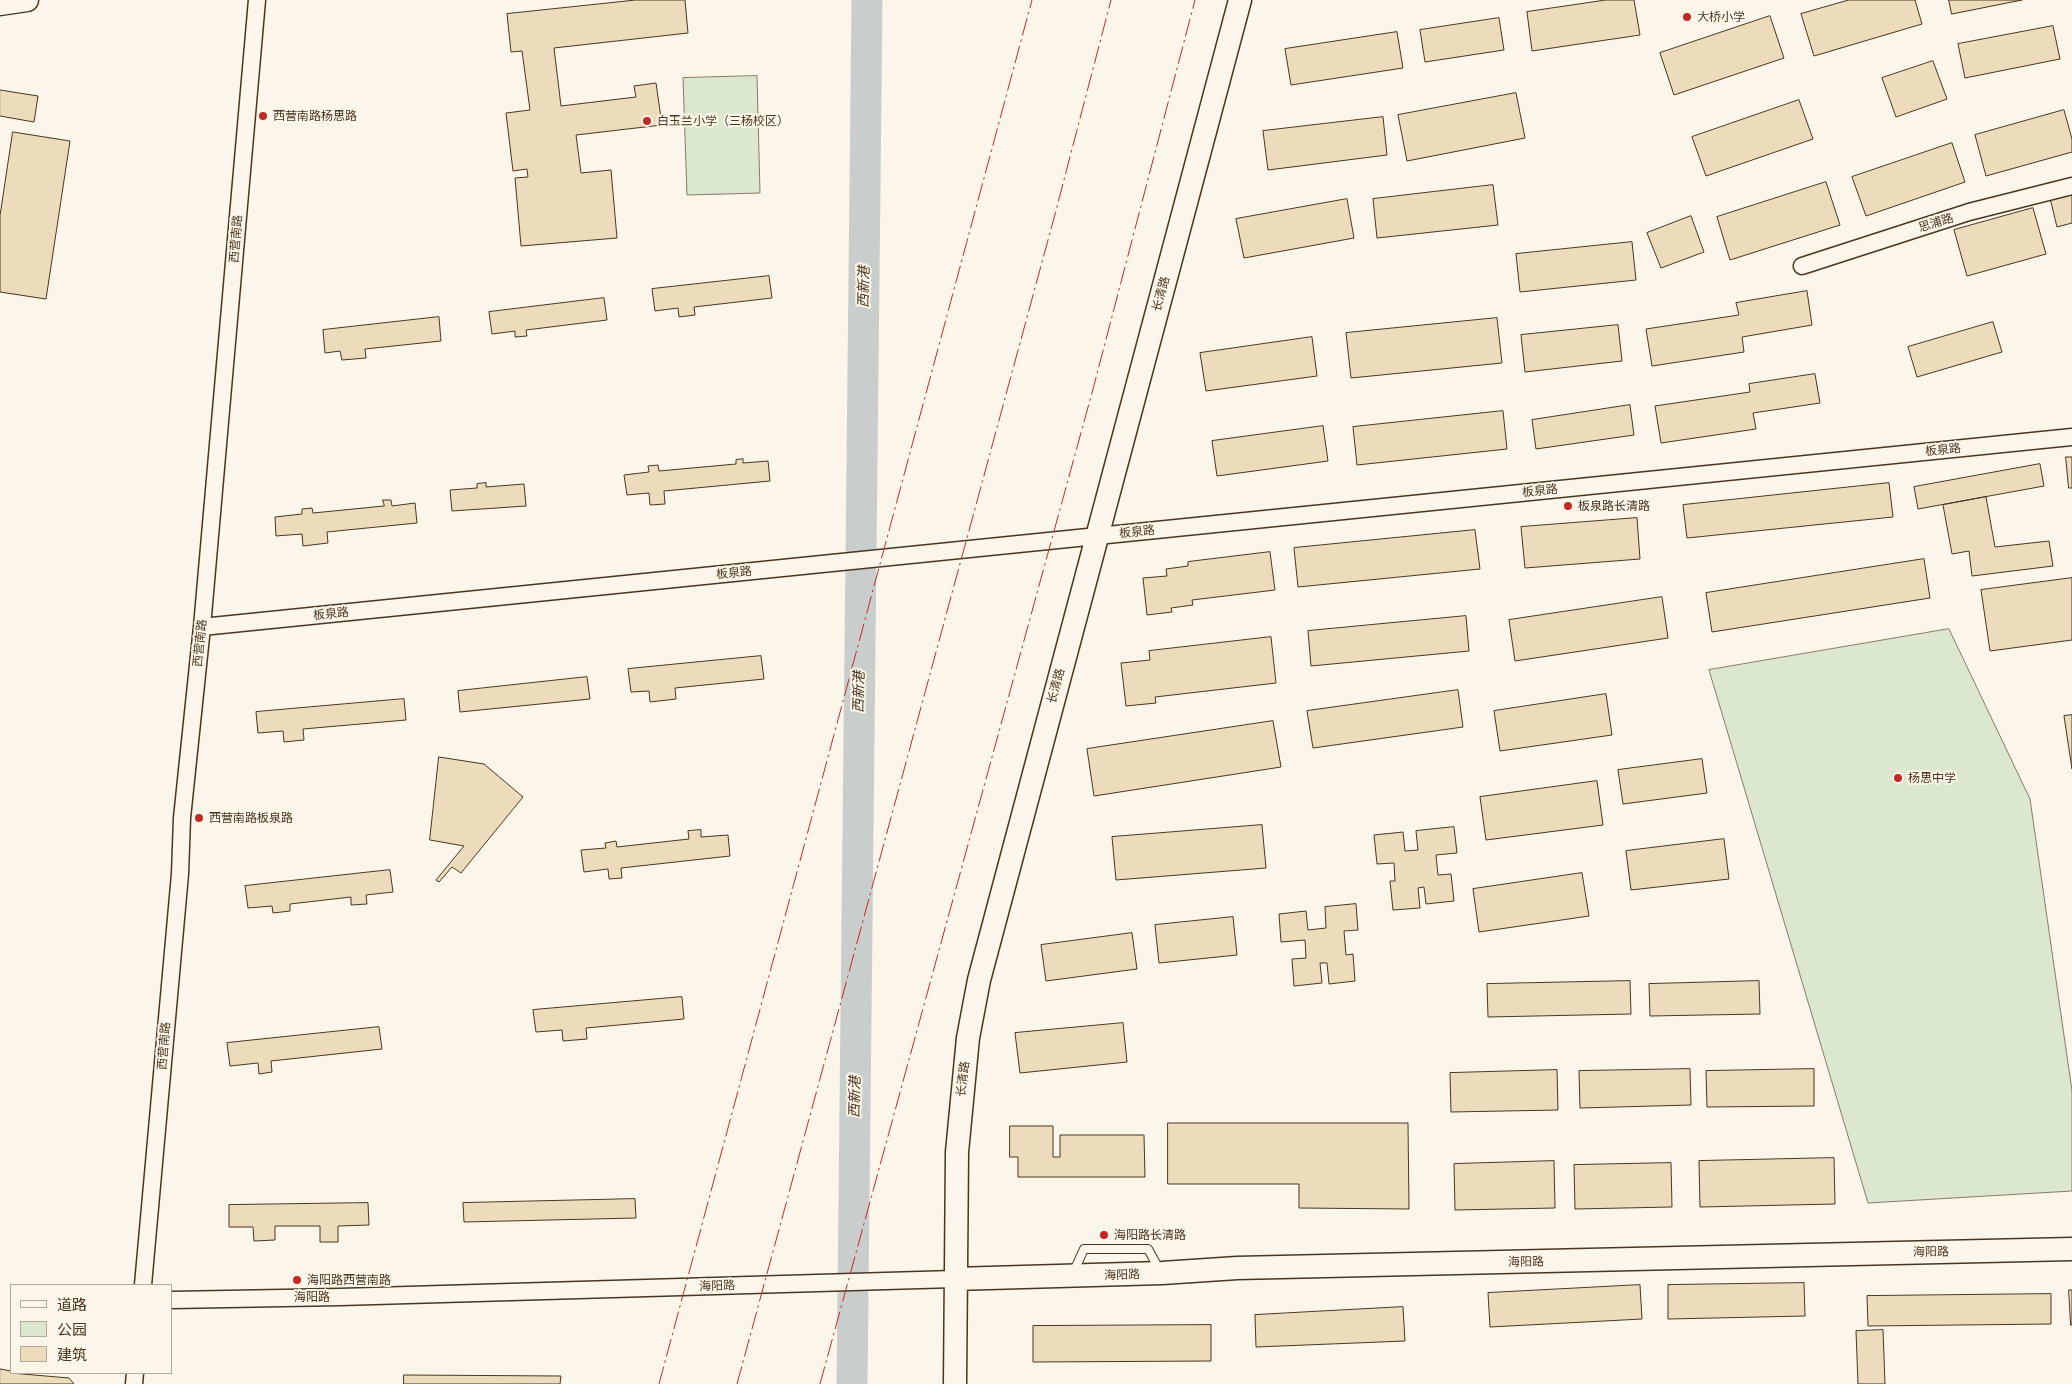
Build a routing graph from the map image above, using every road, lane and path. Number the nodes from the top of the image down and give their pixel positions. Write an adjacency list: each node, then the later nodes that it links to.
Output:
1 (27, 0): 4 (main road)
2 (257, 0): 9 (street, 西营南路)
3 (1240, 0): 8 (main road, 长清路)
4 (0, 4)
5 (2072, 186): 6 (street, 思浦路)
6 (1802, 266)
7 (2072, 437): 8 (street, 板泉路)
8 (1096, 536): 9 (street, 板泉路); 11 (main road, 长清路)
9 (202, 627): 12 (street, 西营南路)
10 (2072, 1249): 11 (main road, 海阳路)
11 (954, 1279): 13 (street, 海阳路); 14 (main road, 长清路)
12 (143, 1284)
13 (172, 1300)
14 (954, 1384)

